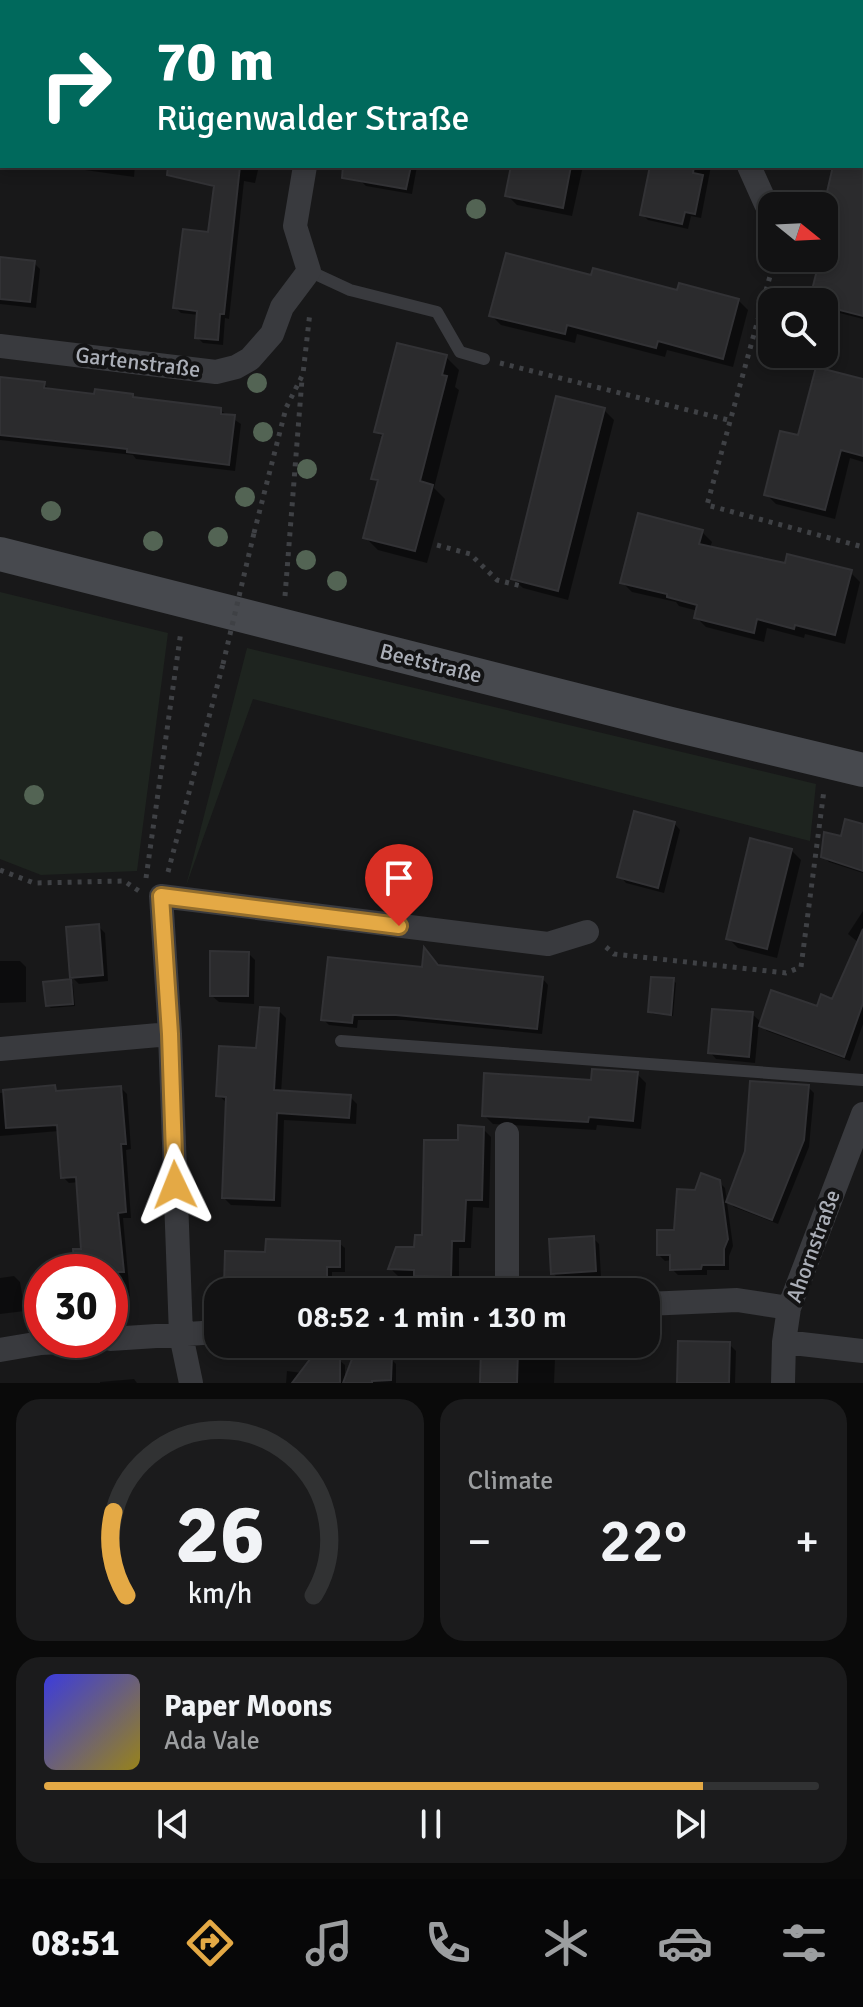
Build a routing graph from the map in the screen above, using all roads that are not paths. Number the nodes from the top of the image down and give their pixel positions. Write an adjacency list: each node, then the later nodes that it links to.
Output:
1 (305, 168): 4 (street)
2 (750, 168): 3 (street)
3 (761, 192)
4 (309, 271): 5 (street, Gartenstraße); 6 (lane)
5 (0, 346)
6 (484, 359)
7 (0, 554): 8 (main road, Beetstraße)
8 (863, 770)
9 (587, 932): 10 (street)
10 (170, 1034): 12 (street); 20 (street)
11 (341, 1041): 13 (lane)
12 (0, 1049)
13 (863, 1080)
14 (863, 1114): 18 (street, Ahornstraße)
15 (507, 1134): 16 (street)
16 (507, 1278)
17 (660, 1303): 18 (street)
18 (789, 1308): 22 (street, Ahornstraße)
19 (204, 1333): 20 (street)
20 (181, 1335): 21 (street); 26 (street)
21 (128, 1338)
22 (784, 1342): 25 (street); 27 (street, Ahornstraße)
23 (24, 1346): 24 (street)
24 (0, 1350)
25 (863, 1351)
26 (191, 1383)
27 (783, 1383)

